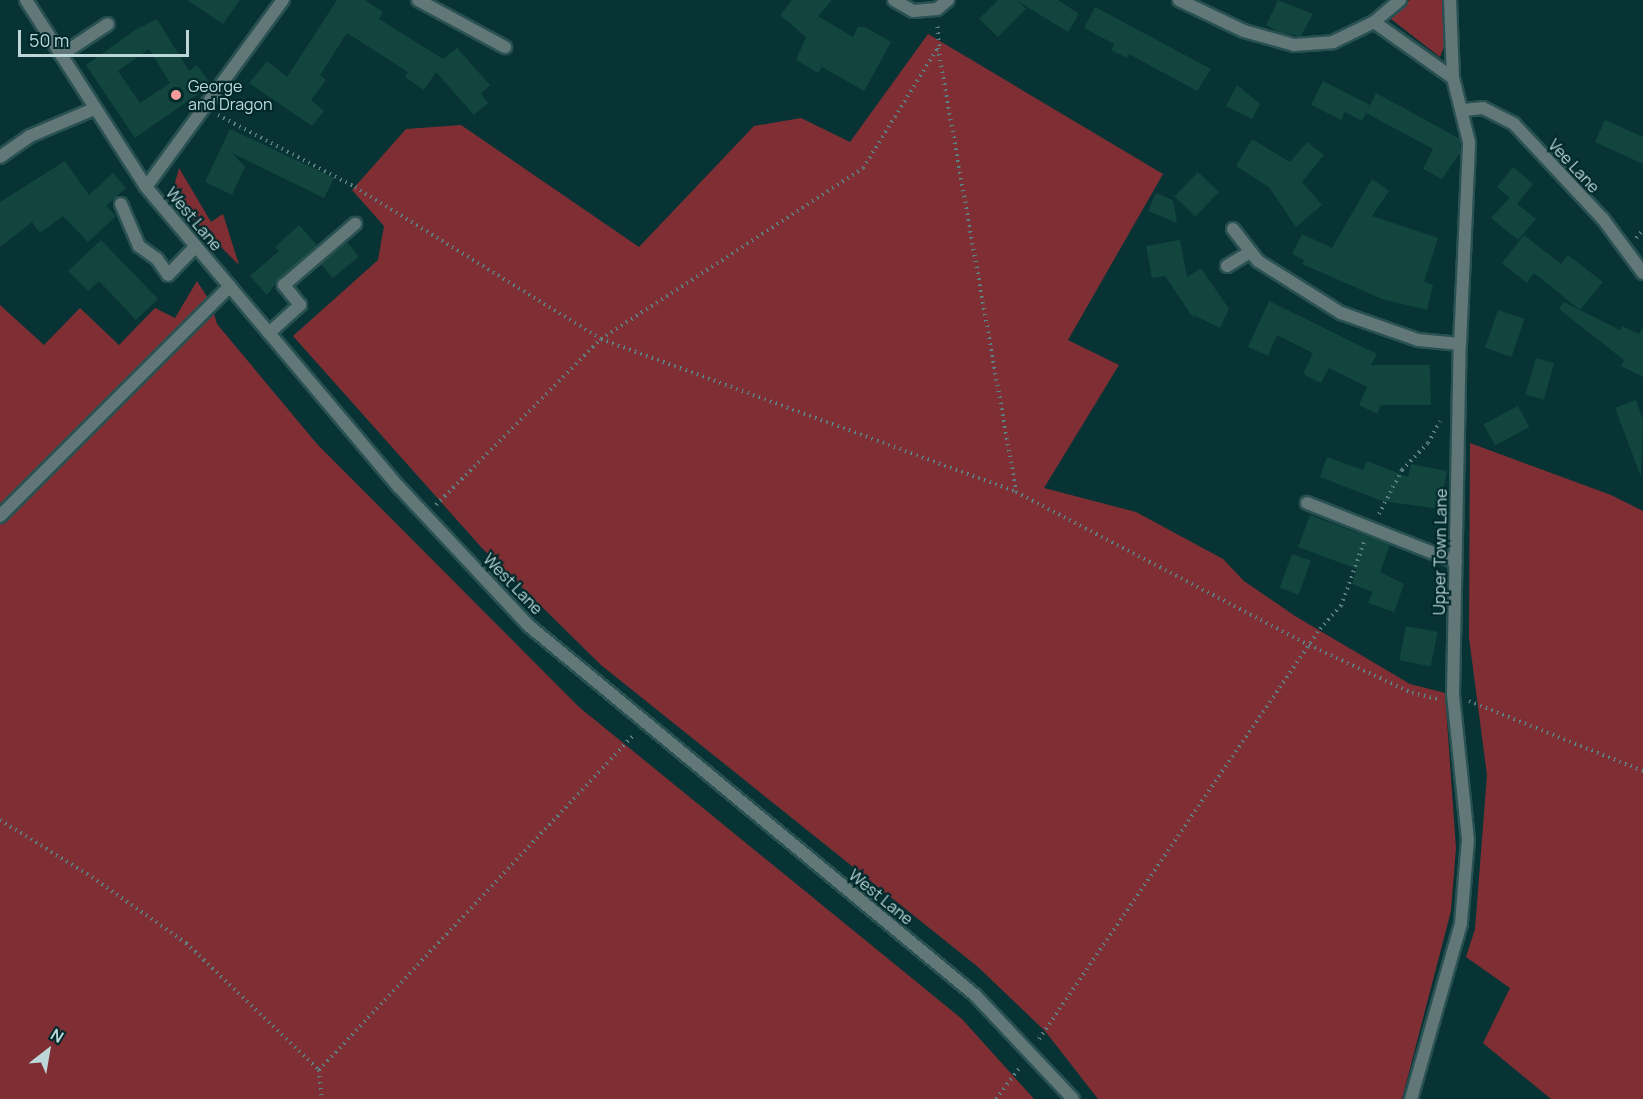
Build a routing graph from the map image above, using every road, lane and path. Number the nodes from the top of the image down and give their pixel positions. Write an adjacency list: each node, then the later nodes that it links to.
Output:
1 (26, 0): 14 (street, West Lane)
2 (283, 0): 16 (street)
3 (418, 0): 12 (street)
4 (894, 0): 9 (street)
5 (948, 0): 9 (street)
6 (1179, 0): 10 (street)
7 (1400, 0): 10 (street)
8 (1450, 0): 15 (street, Upper Town Lane)
9 (937, 9): 13 (path)
10 (1374, 22): 15 (street)
11 (108, 24): 14 (street)
12 (505, 47)
13 (938, 47): 30 (path); 33 (path)
14 (61, 55): 17 (street, West Lane)
15 (1453, 78): 18 (street, Upper Town Lane)
16 (204, 107): 20 (street); 30 (path)
17 (94, 109): 19 (street); 20 (street, West Lane)
18 (1464, 110): 27 (street, Vee Lane); 31 (street, Upper Town Lane)
19 (0, 157)
20 (146, 187): 24 (street, West Lane)
21 (121, 204): 24 (street)
22 (355, 224): 29 (street)
23 (1233, 229): 25 (street)
24 (196, 246): 28 (street, West Lane)
25 (1250, 252): 26 (street); 31 (street)
26 (1227, 266)
27 (1643, 273)
28 (230, 286): 29 (street, West Lane); 35 (street)
29 (269, 333): 36 (street, West Lane)
30 (601, 339): 33 (path); 36 (path)
31 (1460, 344): 38 (street, Upper Town Lane)
32 (1444, 415): 37 (path)
33 (1016, 492): 39 (path)
34 (1307, 503): 37 (street)
35 (0, 516)
36 (426, 516): 41 (street, West Lane)
37 (1370, 528): 38 (street); 39 (path)
38 (1456, 562): 40 (street, Upper Town Lane)
39 (1309, 645): 40 (path); 44 (path)
40 (1455, 700): 42 (path); 49 (street, Upper Town Lane)
41 (644, 723): 44 (street, West Lane); 45 (path)
42 (1643, 771)
43 (0, 820): 45 (path)
44 (1030, 1053): 47 (path); 48 (street, West Lane)
45 (319, 1070): 46 (path)
46 (322, 1099)
47 (996, 1099)
48 (1073, 1099)
49 (1411, 1099)

